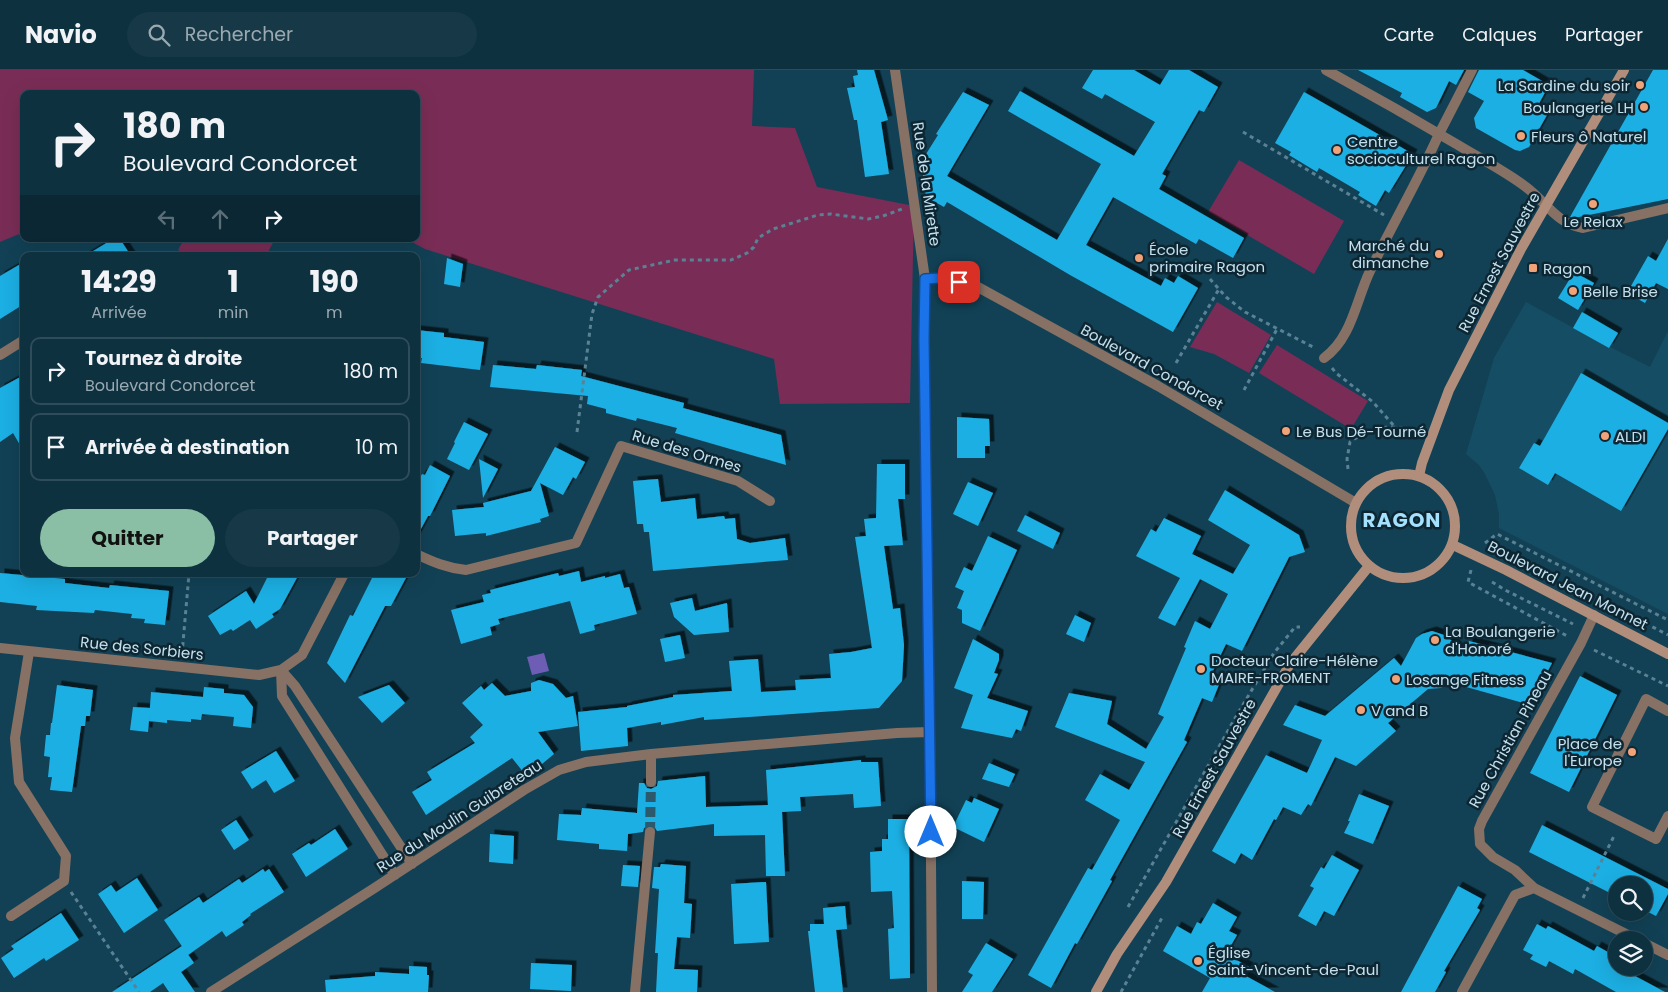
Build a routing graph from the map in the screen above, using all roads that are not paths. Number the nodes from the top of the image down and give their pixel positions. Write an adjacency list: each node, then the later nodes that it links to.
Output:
1 (896, 70): 8 (street, Rue de la Mirette)
2 (1326, 70): 5 (street)
3 (1472, 70): 5 (street)
4 (1624, 70): 6 (main road, Rue Ernest Sauvestre)
5 (1439, 134): 6 (street); 11 (street)
6 (1546, 205): 7 (street); 12 (main road, Rue Ernest Sauvestre)
7 (1668, 208)
8 (925, 279): 14 (street, Boulevard Condorcet); 25 (street, Rue de la Mirette)
9 (20, 342): 10 (street)
10 (0, 355)
11 (1324, 358)
12 (1419, 476): 14 (main road); 15 (main road)
13 (770, 501): 16 (street, Rue des Ormes)
14 (1356, 503): 17 (main road)
15 (1453, 545): 17 (main road); 19 (main road, Boulevard Jean Monnet)
16 (420, 556)
17 (1369, 566): 40 (main road, Rue Ernest Sauvestre)
18 (342, 577): 23 (street)
19 (1594, 615): 22 (main road, Boulevard Jean Monnet); 32 (street, Rue Christian Pineau)
20 (0, 648): 21 (street, Rue des Sorbiers)
21 (29, 652): 23 (street, Rue des Sorbiers); 33 (street)
22 (1668, 654)
23 (282, 670): 30 (street); 31 (street)
24 (1668, 710): 28 (street)
25 (930, 732): 26 (street, Rue du Moulin Guibreteau); 39 (street, Rue de la Mirette)
26 (651, 754): 27 (street); 30 (street, Rue du Moulin Guibreteau)
27 (651, 782)
28 (1668, 816)
29 (650, 832): 38 (street)
30 (412, 864): 31 (street, Rue du Moulin Guibreteau)
31 (395, 875): 37 (street, Rue du Moulin Guibreteau)
32 (1534, 888): 34 (street, Rue Christian Pineau); 41 (street)
33 (10, 916)
34 (1620, 931)
35 (1653, 948): 36 (street)
36 (1668, 955)
37 (212, 992)
38 (635, 992)
39 (932, 992)
40 (1096, 992)
41 (1462, 992)

